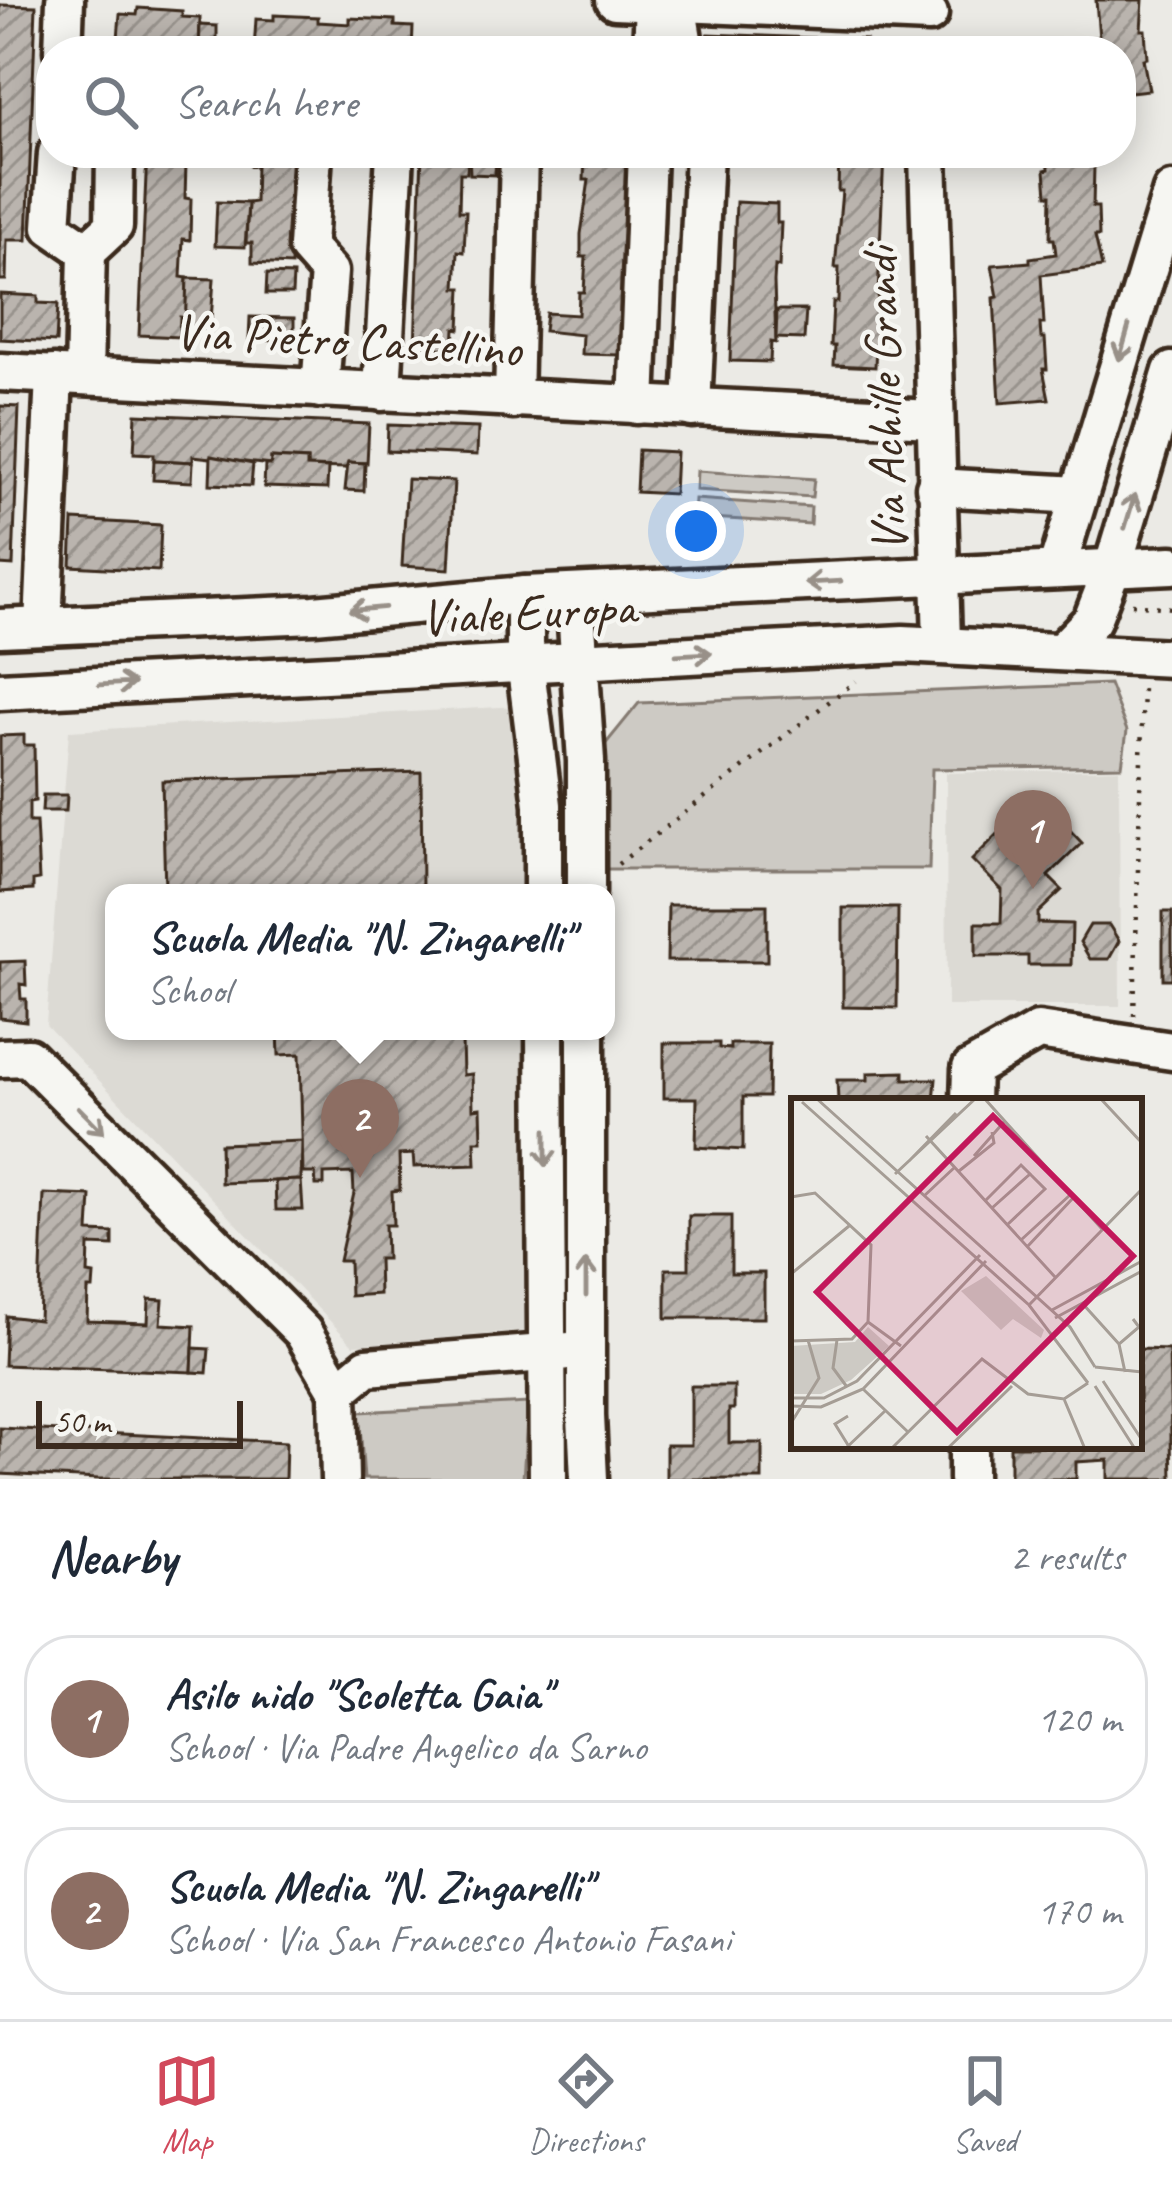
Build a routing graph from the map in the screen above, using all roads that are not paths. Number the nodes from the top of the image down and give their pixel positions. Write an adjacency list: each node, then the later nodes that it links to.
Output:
1 (65, 0): 5 (street)
2 (615, 0): 3 (street)
3 (665, 2): 4 (street); 6 (street); 7 (street)
4 (929, 7)
5 (64, 36)
6 (656, 36)
7 (680, 36)
8 (56, 168): 19 (street)
9 (115, 168): 19 (street)
10 (312, 168): 23 (street)
11 (394, 168): 24 (street)
12 (519, 168): 25 (street)
13 (646, 168): 17 (street)
14 (704, 168): 18 (street)
15 (928, 168): 29 (street, Via Achille Grandi)
16 (1172, 191): 31 (street, one-way to 31)
17 (644, 231): 18 (street); 26 (street)
18 (702, 234): 27 (street)
19 (87, 250): 22 (street)
20 (1172, 371): 28 (street)
21 (0, 373): 22 (street, Via Pietro Castellino)
22 (69, 374): 23 (street, Via Pietro Castellino); 38 (street)
23 (320, 388): 24 (street, Via Pietro Castellino)
24 (382, 392): 25 (street, Via Pietro Castellino)
25 (513, 400): 26 (street, Via Pietro Castellino)
26 (637, 405): 27 (street, Via Pietro Castellino)
27 (692, 408): 29 (street, Via Pietro Castellino)
28 (1166, 413): 33 (street, one-way to 28)
29 (933, 419): 30 (street, Via Achille Grandi)
30 (935, 487): 31 (street); 35 (street, Via Achille Grandi)
31 (1079, 495): 34 (street)
32 (1172, 565): 33 (street, Viale Europa)
33 (1113, 566): 34 (street, Viale Europa); 41 (street)
34 (1058, 568): 35 (street, Viale Europa)
35 (940, 576): 37 (street, Viale Europa, one-way to 37); 40 (street, Via Achille Grandi)
36 (525, 595): 37 (street, Viale Europa); 38 (street, Viale Europa, one-way to 38); 44 (street)
37 (575, 595): 43 (street)
38 (43, 626): 39 (street, Viale Europa)
39 (0, 628)
40 (942, 644): 41 (street, Viale Europa); 43 (street, Viale Europa, one-way to 40)
41 (1061, 651): 42 (street, Viale Europa)
42 (1158, 657)
43 (577, 660): 44 (street, Viale Europa); 47 (street)
44 (525, 661): 45 (street, Viale Europa, one-way to 44); 46 (street)
45 (0, 691)
46 (543, 884)
47 (586, 884)
48 (544, 1040): 54 (street, one-way to 54)
49 (586, 1040): 53 (street, one-way to 49)
50 (1155, 1049): 52 (street)
51 (0, 1058): 55 (street, one-way to 55)
52 (970, 1098)
53 (586, 1363): 54 (street); 58 (street)
54 (547, 1365): 55 (street); 57 (street)
55 (338, 1391): 56 (street)
56 (340, 1479)
57 (548, 1479)
58 (589, 1479)

